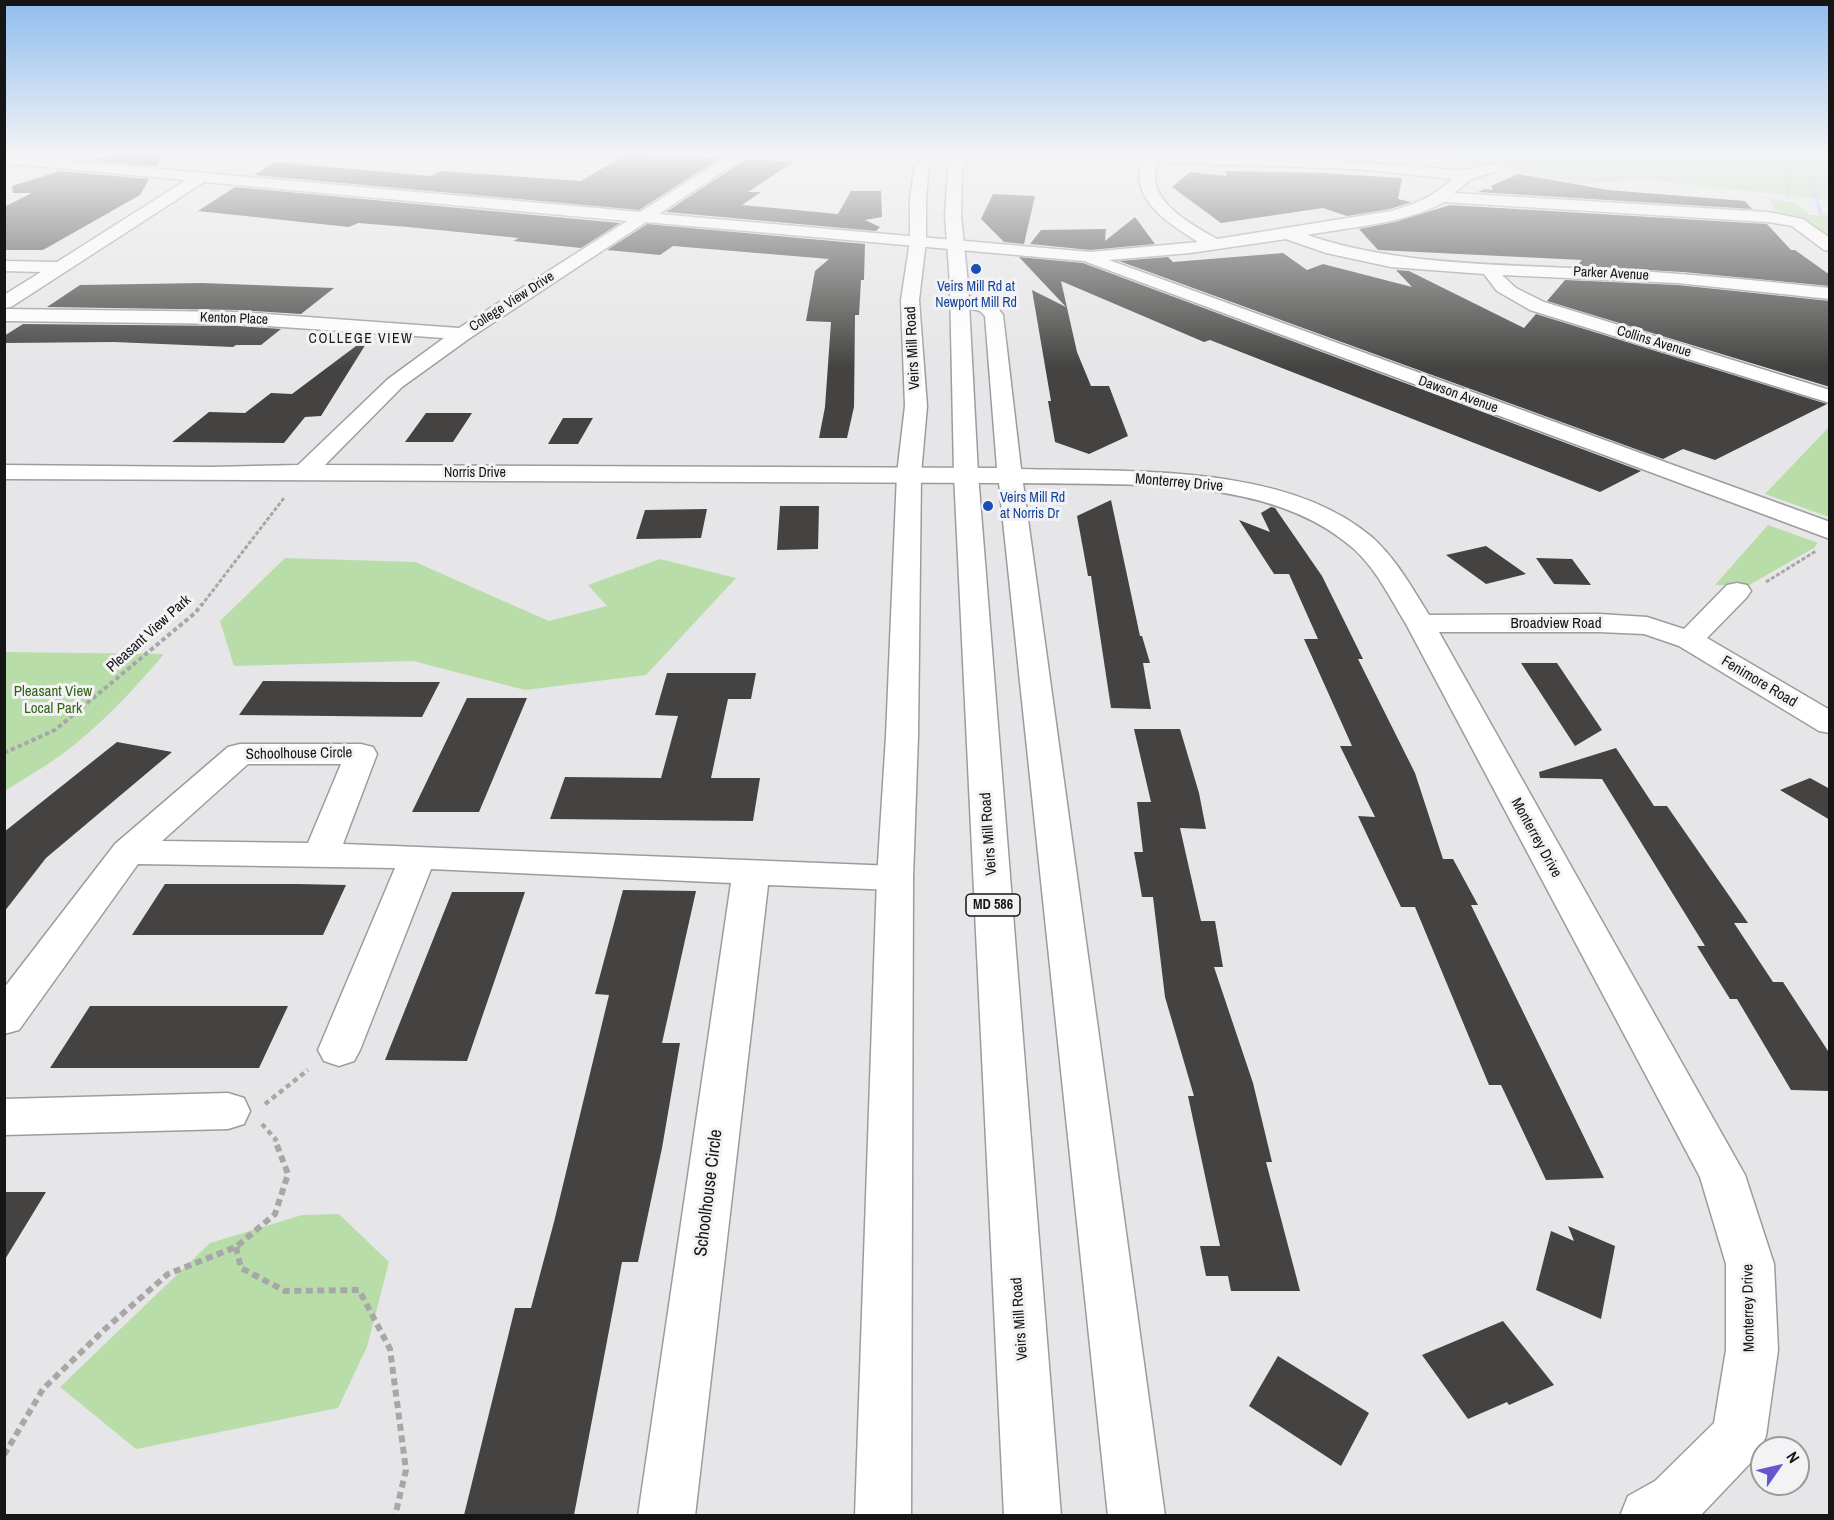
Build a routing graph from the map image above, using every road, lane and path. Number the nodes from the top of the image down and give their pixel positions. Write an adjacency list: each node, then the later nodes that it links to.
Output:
1 (124, 226): 16 (street)
2 (628, 226): 23 (street, College View Drive)
3 (745, 226): 10 (street)
4 (918, 226): 10 (street, Veirs Mill Road / MD 586)
5 (956, 226): 12 (street, Veirs Mill Road / MD 586)
6 (1186, 226): 11 (street)
7 (1332, 226): 9 (street)
8 (1803, 226): 13 (street)
9 (1287, 234): 11 (street); 18 (street, Parker Avenue)
10 (918, 241): 12 (street); 27 (street, Veirs Mill Road / MD 586)
11 (1213, 244): 14 (street)
12 (956, 246): 14 (street); 20 (street, Veirs Mill Road / MD 586)
13 (1830, 246)
14 (1088, 256): 17 (street); 29 (street, Dawson Avenue)
15 (4, 266): 16 (street)
16 (59, 267): 21 (street)
17 (997, 267)
18 (1490, 269): 19 (street, Parker Avenue); 24 (street, Collins Avenue)
19 (1830, 294)
20 (959, 300): 27 (street, Veirs Mill Road / MD 586); 28 (street)
21 (4, 303)
22 (4, 315): 23 (street, Kenton Place)
23 (463, 334): 26 (street, College View Drive)
24 (1830, 397)
25 (4, 472): 26 (street, Norris Drive)
26 (303, 472): 27 (street, Norris Drive); 34 (path, Pleasant View Park)
27 (940, 474): 28 (street, Monterrey Drive); 41 (street, Veirs Mill Road / MD 586); 51 (street, Veirs Mill Road / MD 586)
28 (1010, 476): 31 (street, Monterrey Drive); 52 (street)
29 (1825, 540): 30 (path)
30 (1737, 591): 32 (street)
31 (1420, 624): 32 (street, Broadview Road); 53 (street, Monterrey Drive)
32 (1689, 640): 33 (street, Fenimore Road)
33 (1830, 724)
34 (4, 753)
35 (4, 769): 36 (path)
36 (4, 775)
37 (128, 852): 38 (street); 38 (street, Schoolhouse Circle); 42 (street, Schoolhouse Circle)
38 (321, 855): 39 (street)
39 (418, 857): 40 (street); 43 (street)
40 (751, 872): 41 (street); 49 (street, Schoolhouse Circle)
41 (895, 878): 50 (street, Veirs Mill Road / MD 586)
42 (4, 1019)
43 (339, 1050): 44 (path)
44 (250, 1113): 45 (street); 46 (path)
45 (4, 1117)
46 (236, 1246): 47 (path); 48 (path)
47 (4, 1455)
48 (394, 1515)
49 (666, 1515)
50 (884, 1515)
51 (1033, 1515)
52 (1137, 1515)
53 (1648, 1515)

